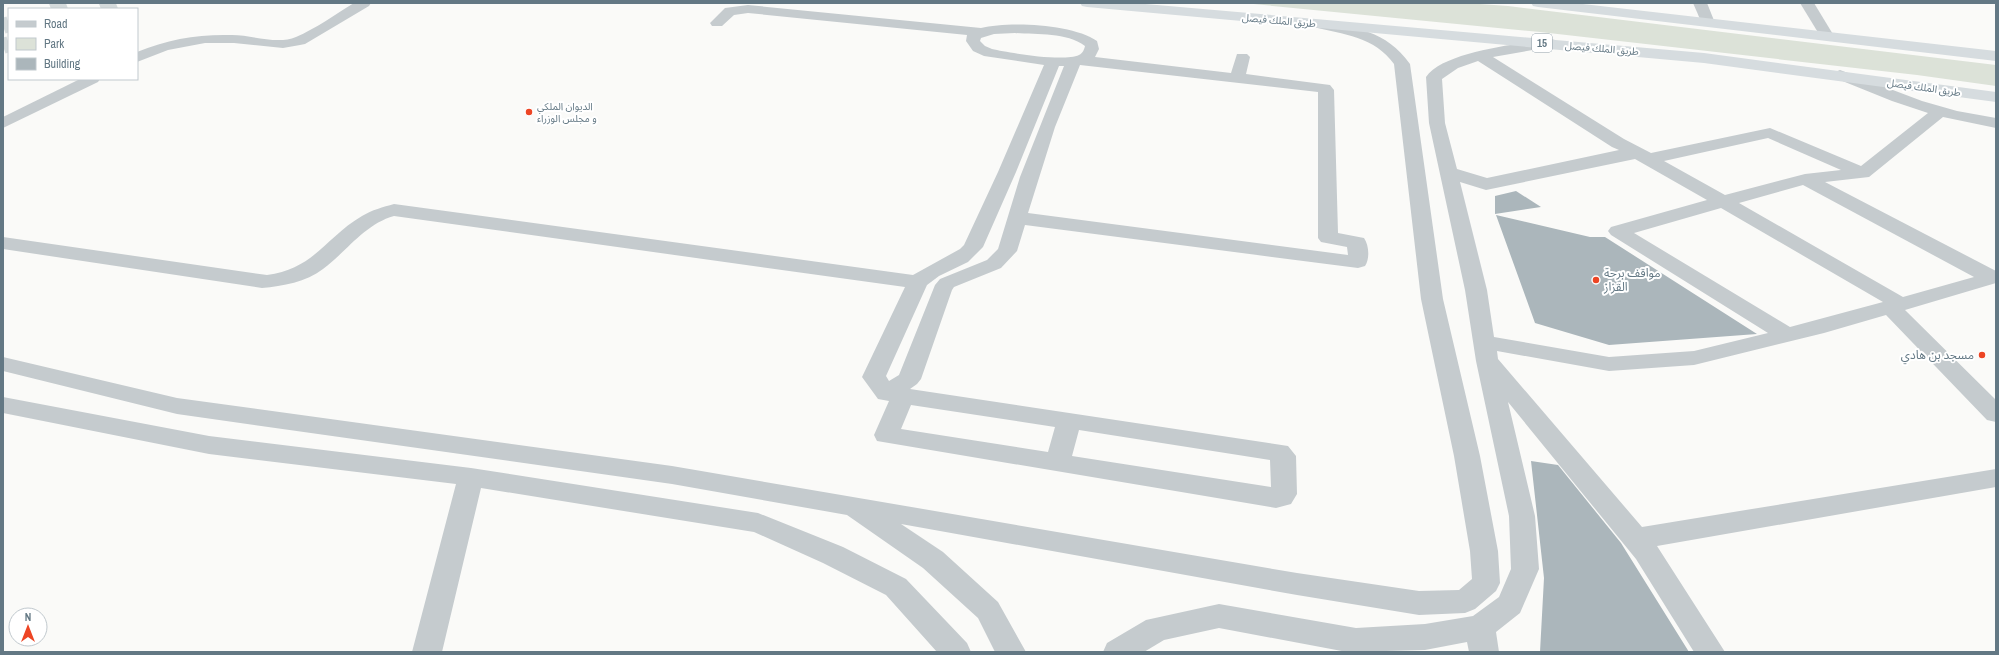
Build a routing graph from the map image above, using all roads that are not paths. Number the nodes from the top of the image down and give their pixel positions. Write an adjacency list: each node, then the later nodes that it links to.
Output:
1 (364, 3): 17 (street)
2 (1087, 3): 9 (highway, طريق الملك فيصل / 15)
3 (1122, 3): 9 (highway)
4 (1230, 3): 20 (highway)
5 (1538, 3): 8 (highway)
6 (1700, 3): 11 (street)
7 (1807, 3): 14 (street)
8 (1583, 6): 11 (highway)
9 (1147, 8): 12 (highway, طريق الملك فيصل / 15)
10 (717, 23): 13 (street)
11 (1708, 23): 14 (highway)
12 (1318, 24): 15 (highway, طريق الملك فيصل / 15); 50 (street)
13 (980, 32): 21 (street); 22 (street)
14 (1827, 36): 18 (highway)
15 (1550, 43): 16 (street); 20 (highway, طريق الملك فيصل / 15)
16 (1479, 55): 30 (street); 31 (street)
17 (138, 56)
18 (1996, 56)
19 (1242, 57): 24 (street)
20 (1704, 58): 23 (highway, طريق الملك فيصل / 15)
21 (1053, 61): 22 (street); 38 (street)
22 (1077, 61): 24 (street); 35 (street)
23 (1840, 75): 26 (highway, طريق الملك فيصل / 15); 27 (street)
24 (1238, 77): 35 (street)
25 (90, 80): 28 (street)
26 (1996, 97)
27 (1939, 112): 29 (street); 32 (street)
28 (3, 123)
29 (1996, 123)
30 (1643, 156): 31 (street); 32 (street); 34 (street)
31 (1448, 172): 41 (street)
32 (1863, 173): 33 (street)
33 (1805, 179): 34 (street); 37 (street)
34 (1721, 202): 39 (street); 40 (street)
35 (1018, 218): 43 (street)
36 (3, 243): 38 (street)
37 (1994, 278): 39 (street)
38 (918, 282): 43 (street)
39 (1896, 305): 40 (street); 45 (street)
40 (1787, 335): 41 (street)
41 (1486, 352): 51 (street); 52 (street)
42 (3, 364): 50 (street)
43 (894, 394): 46 (street); 47 (street)
44 (3, 405): 48 (street)
45 (1996, 414)
46 (1070, 421): 47 (street); 47 (street)
47 (1058, 463)
48 (471, 477): 53 (street); 54 (street)
49 (1996, 478): 51 (street)
50 (854, 506): 55 (street)
51 (1636, 539): 57 (street)
52 (1482, 640): 56 (street)
53 (427, 652)
54 (956, 652)
55 (1011, 652)
56 (1118, 652)
57 (1710, 652)

